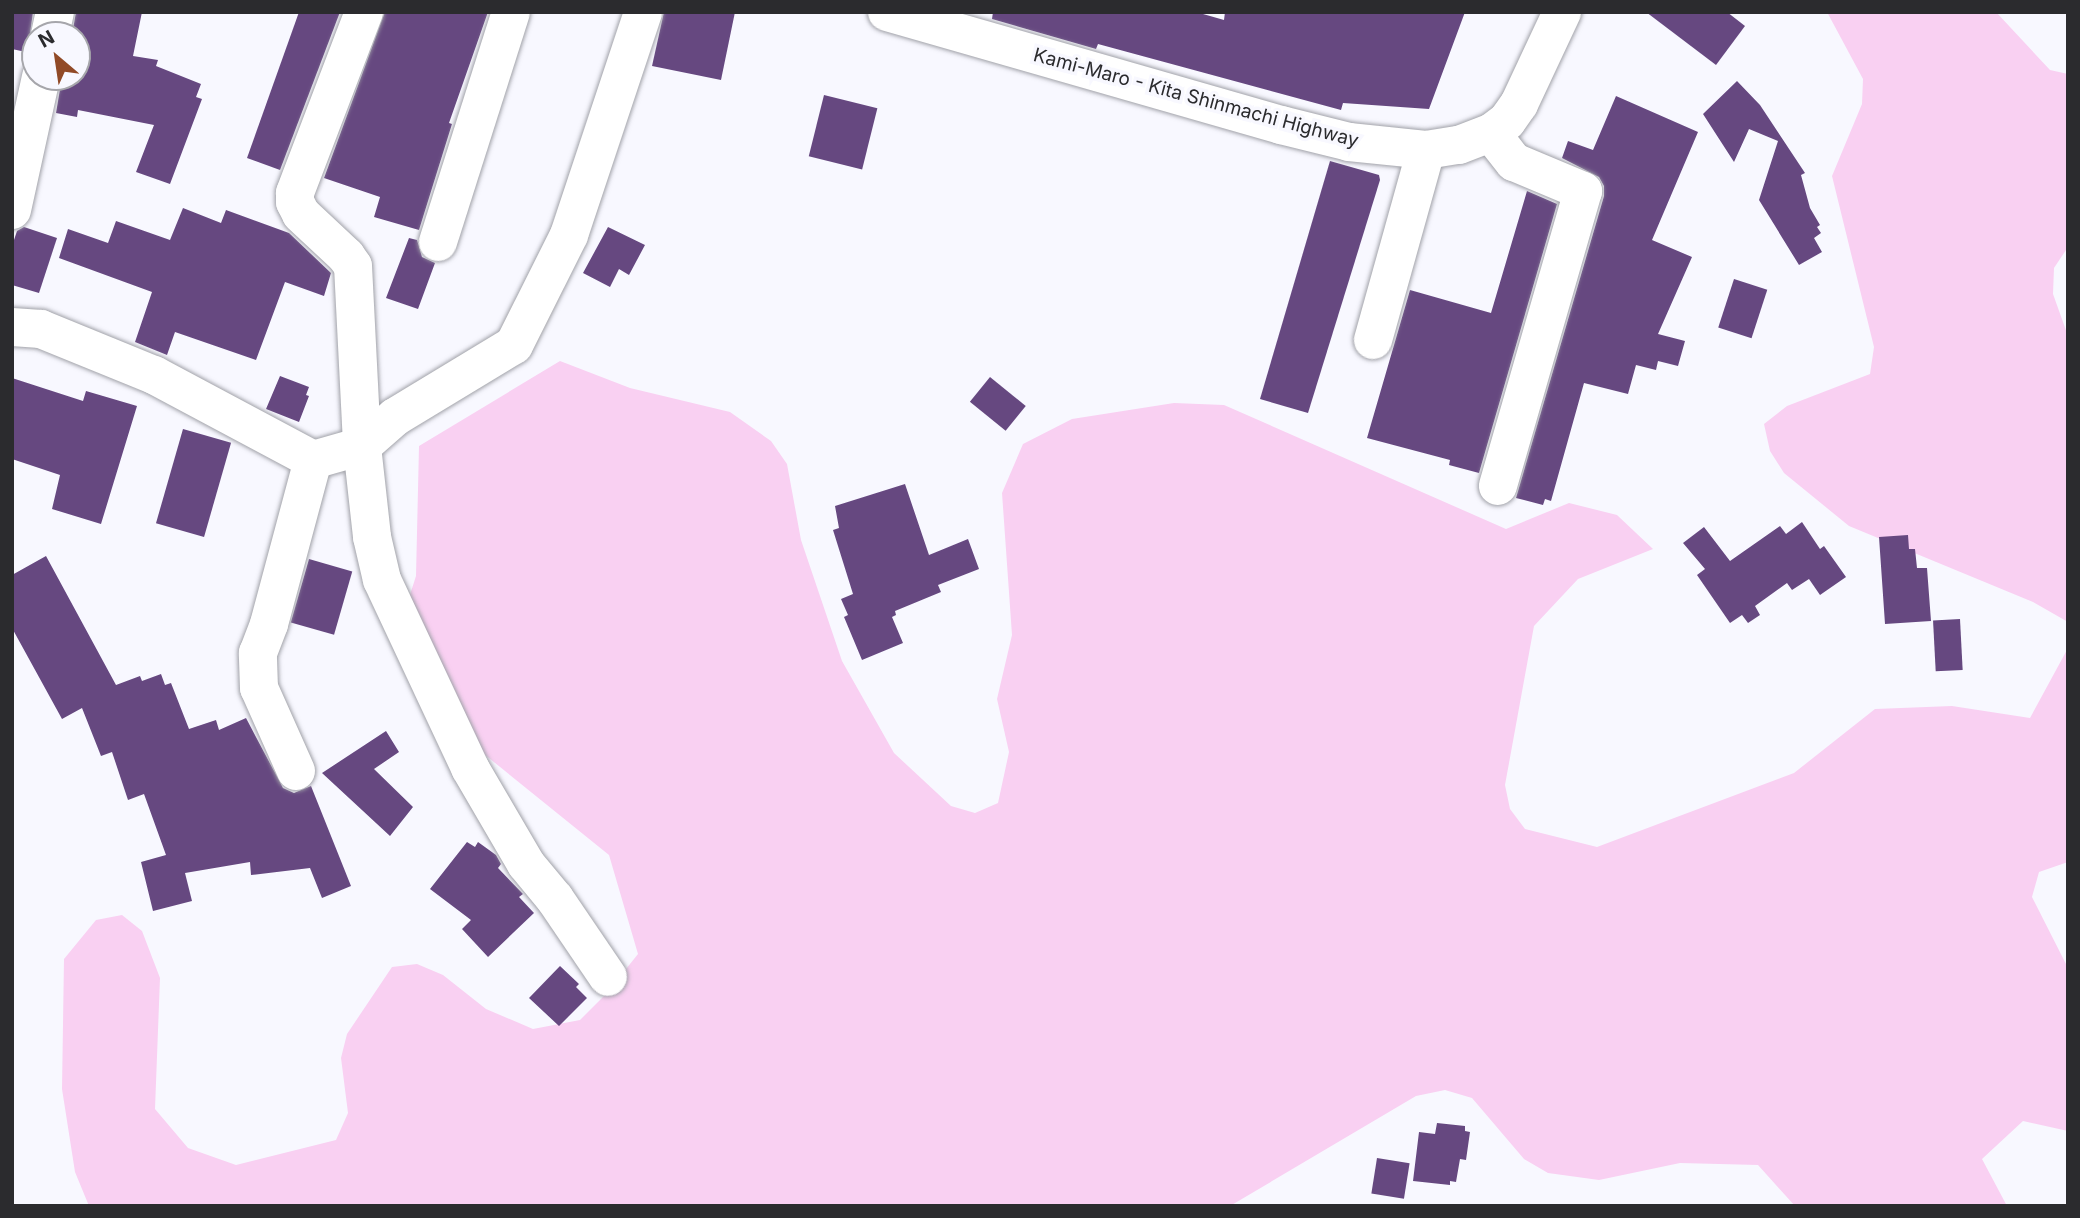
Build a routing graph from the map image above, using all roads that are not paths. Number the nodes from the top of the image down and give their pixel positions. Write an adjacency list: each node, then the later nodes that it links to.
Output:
1 (364, 12): 13 (street)
2 (511, 12): 10 (street)
3 (642, 12): 13 (street)
4 (887, 12): 8 (street, Kami-Maro - Kita Shinmachi Highway)
5 (1562, 12): 7 (street, Kami-Maro - Kita Shinmachi Highway)
6 (38, 91): 9 (street)
7 (1491, 133): 8 (street, Kami-Maro - Kita Shinmachi Highway); 15 (street)
8 (1426, 150): 12 (street)
9 (12, 210)
10 (438, 242)
11 (12, 327): 14 (street)
12 (1373, 340)
13 (362, 446): 14 (street); 17 (street)
14 (313, 460): 16 (street)
15 (1498, 486)
16 (296, 771)
17 (608, 976)

